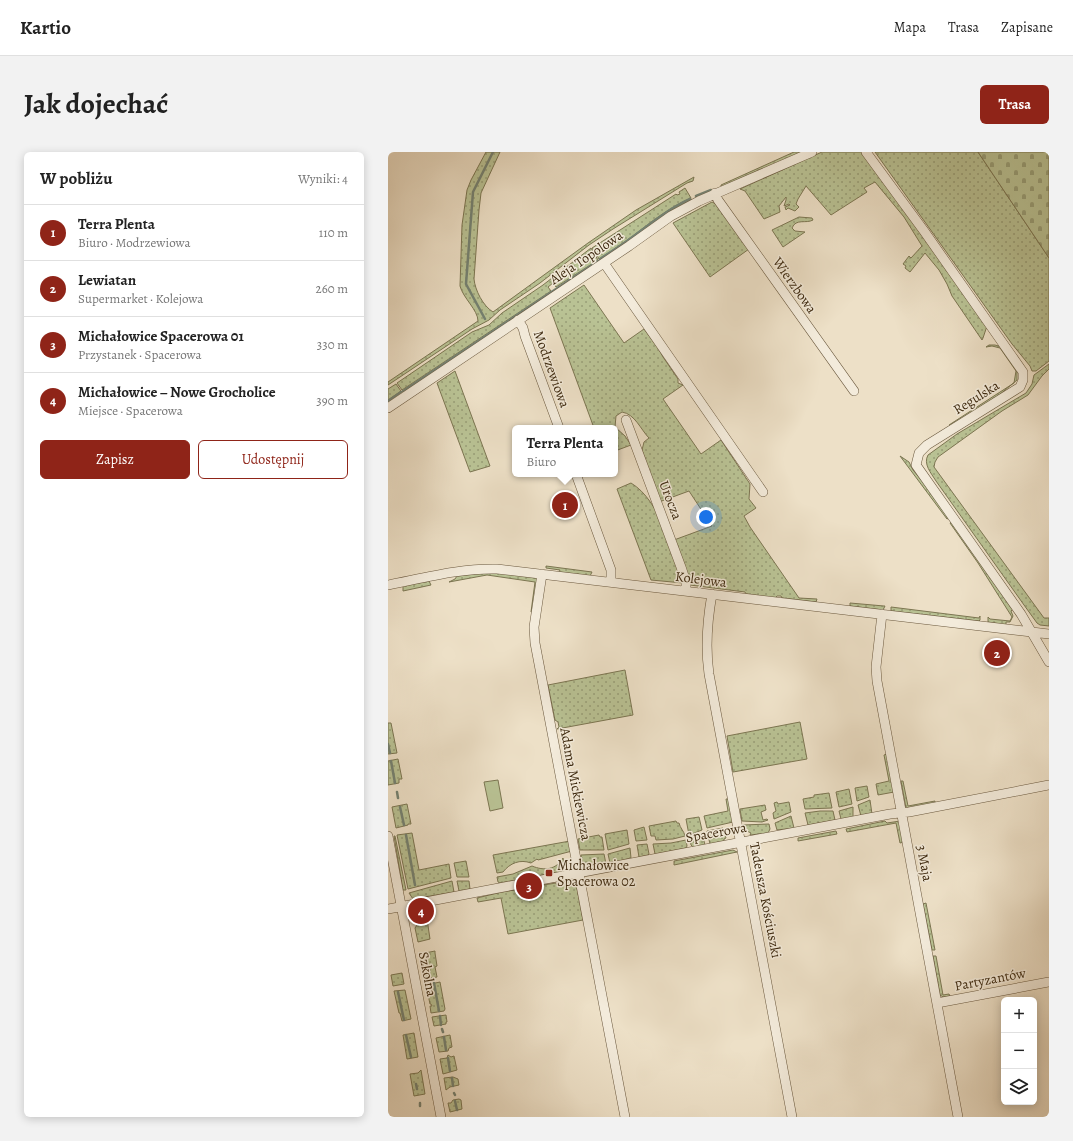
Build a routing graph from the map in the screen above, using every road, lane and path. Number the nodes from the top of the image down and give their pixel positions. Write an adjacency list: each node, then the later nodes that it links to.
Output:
1 (812, 152): 3 (street, Aleja Topolowa)
2 (866, 152): 18 (street, Regulska)
3 (715, 193): 4 (street, Aleja Topolowa); 6 (street, Wierzbowa)
4 (604, 263): 5 (street, Aleja Topolowa); 11 (street)
5 (518, 320): 7 (street, Aleja Topolowa); 9 (street, Modrzewiowa)
6 (854, 391)
7 (388, 408)
8 (626, 420): 15 (street, Urocza)
9 (558, 425)
10 (577, 477): 13 (street)
11 (763, 492)
12 (542, 574): 13 (street, Kolejowa); 14 (street, Kolejowa); 27 (street, Adama Mickiewicza)
13 (611, 582): 15 (street, Kolejowa)
14 (388, 585)
15 (686, 591): 16 (street, Kolejowa)
16 (712, 594): 17 (street, Kolejowa); 26 (street, Tadeusza Kościuszki)
17 (882, 614): 19 (street, Kolejowa); 24 (street, 3 Maja)
18 (1021, 614): 19 (street); 20 (street, Regulska)
19 (1012, 629): 20 (street, Kolejowa)
20 (1032, 632): 21 (street, Kolejowa); 22 (street, Regulska)
21 (1049, 634)
22 (1049, 662)
23 (1049, 785): 24 (street, Spacerowa)
24 (901, 813): 26 (street, Spacerowa); 31 (street, 3 Maja)
25 (388, 836): 28 (street, Szkolna)
26 (740, 842): 27 (street, Spacerowa); 34 (street, Tadeusza Kościuszki)
27 (579, 872): 28 (street, Spacerowa); 33 (street, Adama Mickiewicza)
28 (402, 906): 29 (street, Spacerowa); 32 (street, Szkolna)
29 (388, 909)
30 (1049, 982): 31 (street, Partyzantów)
31 (937, 1003): 35 (street, 3 Maja)
32 (441, 1117)
33 (625, 1117)
34 (792, 1117)
35 (958, 1117)

